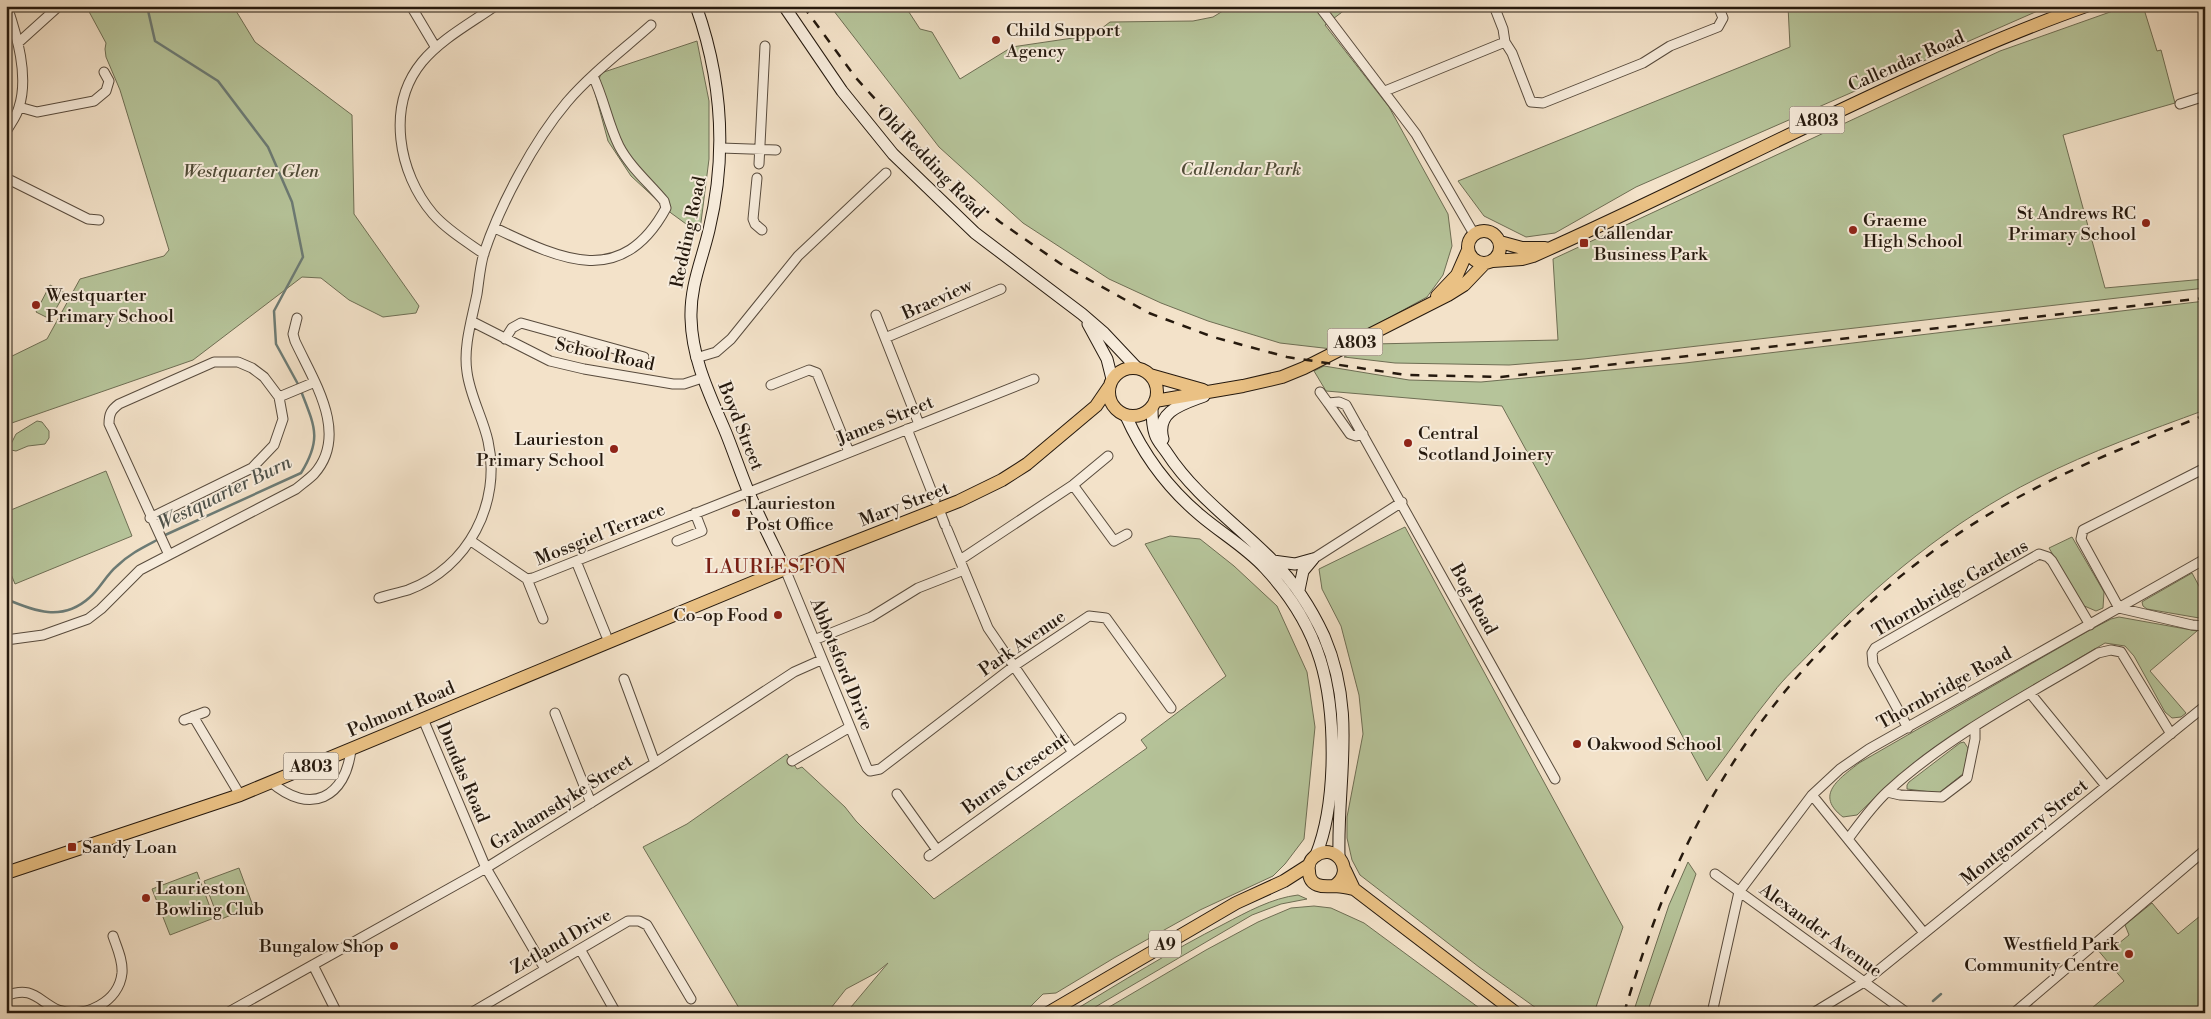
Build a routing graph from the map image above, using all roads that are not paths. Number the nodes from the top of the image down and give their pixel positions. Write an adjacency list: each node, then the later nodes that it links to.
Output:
1 (7, 6): 13 (street)
2 (59, 6): 13 (street)
3 (411, 6): 15 (street)
4 (495, 6): 15 (street)
5 (696, 6): 23 (main road, Redding Road)
6 (784, 6): 41 (main road, Old Redding Road)
7 (1319, 6): 18 (street)
8 (1494, 6): 12 (street)
9 (1718, 6): 12 (street)
10 (2086, 6): 35 (main road, Callendar Road / A803)
11 (651, 25): 17 (street)
12 (1505, 42): 18 (street)
13 (18, 43): 21 (street)
14 (765, 46): 24 (street)
15 (436, 48): 37 (street)
16 (104, 72): 21 (street)
17 (593, 76): 31 (street); 31 (street)
18 (1385, 91): 33 (street)
19 (2205, 96): 20 (street)
20 (2180, 104)
21 (19, 107): 22 (street)
22 (6, 132)
23 (721, 148): 24 (street); 48 (main road, Redding Road)
24 (760, 149): 25 (street); 26 (street)
25 (776, 150)
26 (759, 164)
27 (886, 173): 48 (street)
28 (6, 178): 30 (street)
29 (757, 178): 32 (street)
30 (99, 220)
31 (495, 228): 37 (street)
32 (762, 230)
33 (1474, 234): 34 (main road, A803); 36 (main road, A803)
34 (1500, 242): 35 (main road, Callendar Road / A803); 38 (main road, A803)
35 (1555, 246): 38 (main road, Callendar Road / A803)
36 (1468, 250): 38 (main road); 40 (main road, A803)
37 (484, 254): 44 (street)
38 (1489, 262): 40 (main road, A803)
39 (1001, 289): 45 (street, Braeview)
40 (1429, 305): 56 (main road, A803)
41 (1082, 314): 49 (main road, Old Redding Road); 54 (main road, Old Redding Road)
42 (876, 315): 45 (street)
43 (297, 318): 53 (street)
44 (471, 321): 46 (street, School Road); 78 (street)
45 (885, 338): 64 (street)
46 (505, 340): 47 (street, School Road); 51 (street, School Road)
47 (644, 358)
48 (696, 358): 51 (main road, Redding Road)
49 (1136, 368): 50 (main road, A803); 54 (main road, A803)
50 (1150, 375): 57 (main road, A803); 60 (main road)
51 (702, 378): 72 (main road, Boyd Street)
52 (1034, 379): 64 (street, James Street)
53 (314, 382): 59 (street); 80 (street)
54 (1111, 383): 62 (main road); 63 (main road, Mary Street / A803)
55 (771, 385): 68 (street)
56 (1224, 389): 57 (main road, A803); 67 (main road)
57 (1210, 391): 60 (main road, A803)
58 (1320, 392): 61 (street)
59 (279, 397): 76 (street); 76 (street)
60 (1154, 404): 62 (main road, A803); 67 (main road)
61 (1328, 404): 66 (street); 66 (street, Bog Road)
62 (1122, 414): 63 (main road, Mary Street / A803); 132 (main road)
63 (1085, 416): 74 (main road, Mary Street / A803)
64 (919, 424): 65 (street, James Street)
65 (907, 429): 68 (street, James Street); 74 (street)
66 (1363, 434): 73 (street, Bog Road)
67 (1159, 437): 84 (main road)
68 (849, 452): 72 (street, James Street)
69 (1108, 456): 71 (street)
70 (2205, 468): 91 (street)
71 (1074, 485): 77 (street); 83 (street)
72 (749, 492): 75 (street, Mossgiel Terrace); 86 (main road, Boyd Street)
73 (1402, 502): 81 (street); 119 (street, Bog Road)
74 (937, 504): 83 (street); 86 (main road, Mary Street / A803)
75 (695, 513): 79 (street); 85 (street, Mossgiel Terrace)
76 (150, 518): 80 (street)
77 (1127, 534)
78 (471, 540): 88 (street, Mossgiel Terrace); 90 (street)
79 (678, 541)
80 (169, 555): 96 (street)
81 (1313, 559): 84 (main road); 89 (main road)
82 (2205, 559): 91 (street, Thornbridge Road)
83 (960, 560): 87 (street)
84 (1273, 561): 89 (main road)
85 (576, 562): 88 (street, Mossgiel Terrace); 95 (street)
86 (785, 569): 95 (main road, Mary Street / A803); 97 (street, Abbotsford Drive)
87 (964, 570): 97 (street); 99 (street)
88 (527, 578): 92 (street)
89 (1300, 590): 131 (main road)
90 (379, 598)
91 (2119, 608): 93 (street, Thornbridge Road); 94 (street)
92 (543, 619)
93 (2090, 625): 112 (street, Thornbridge Road); 112 (street, Thornbridge Gardens)
94 (2205, 626)
95 (607, 638): 108 (main road, Polmont Road / A803)
96 (6, 640)
97 (814, 640): 98 (street, Abbotsford Drive)
98 (821, 660): 111 (street, Abbotsford Drive); 117 (street, Grahamsdyke Street)
99 (1014, 666): 103 (street, Park Avenue); 115 (street); 118 (street, Park Avenue)
100 (624, 679): 117 (street)
101 (2030, 693): 110 (street); 113 (street); 121 (street)
102 (2205, 706): 113 (street, Montgomery Street)
103 (1171, 708)
104 (205, 712): 106 (street)
105 (555, 713): 126 (street)
106 (193, 716): 109 (street); 124 (street)
107 (1121, 718): 115 (street, Burns Crescent)
108 (423, 719): 114 (main road, Polmont Road / A803); 133 (street, Dundas Road)
109 (184, 720)
110 (1975, 726): 122 (street); 122 (street)
111 (850, 727): 116 (street); 118 (street, Abbotsford Drive)
112 (1908, 728): 125 (street, Thornbridge Road)
113 (2171, 734): 121 (street, Montgomery Street)
114 (351, 749): 120 (main road, Polmont Road / A803); 120 (street)
115 (1072, 751): 128 (street, Burns Crescent)
116 (792, 761)
117 (655, 763): 126 (street, Grahamsdyke Street)
118 (870, 771)
119 (1555, 779)
120 (271, 782): 124 (main road, Polmont Road / A803)
121 (2106, 786): 142 (street, Montgomery Street)
122 (1887, 792): 127 (street)
123 (897, 794): 128 (street)
124 (240, 795): 135 (main road, Polmont Road / A803)
125 (1812, 795): 127 (street); 141 (street, Thornbridge Road)
126 (591, 803): 133 (street, Grahamsdyke Street)
127 (1848, 839): 142 (street)
128 (937, 850): 130 (street, Burns Crescent)
129 (2205, 850): 160 (street)
130 (929, 856)
131 (1339, 856): 132 (main road); 134 (main road)
132 (1312, 860): 137 (main road); 138 (main road, A9)
133 (486, 868): 145 (street, Grahamsdyke Street); 146 (street, Dundas Road)
134 (1345, 870): 139 (main road); 140 (main road)
135 (6, 873)
136 (1715, 874): 141 (street, Alexander Avenue)
137 (1311, 879): 138 (main road, A9); 139 (main road)
138 (1284, 881): 155 (main road, A9)
139 (1334, 886): 140 (main road)
140 (1354, 889): 156 (main road)
141 (1739, 892): 147 (street, Alexander Avenue); 157 (street)
142 (1924, 933): 147 (street, Montgomery Street)
143 (113, 936): 150 (street)
144 (580, 949): 146 (street, Zetland Drive); 149 (street, Zetland Drive); 154 (street)
145 (313, 965): 151 (street); 152 (street)
146 (545, 969): 153 (street, Zetland Drive)
147 (1864, 982): 158 (street, Montgomery Street); 159 (street, Alexander Avenue)
148 (6, 996): 150 (street)
149 (691, 999)
150 (103, 1010)
151 (227, 1013)
152 (337, 1013)
153 (471, 1013)
154 (616, 1013)
155 (1048, 1013)
156 (1516, 1013)
157 (1712, 1013)
158 (1813, 1013)
159 (1908, 1013)
160 (2014, 1013)

